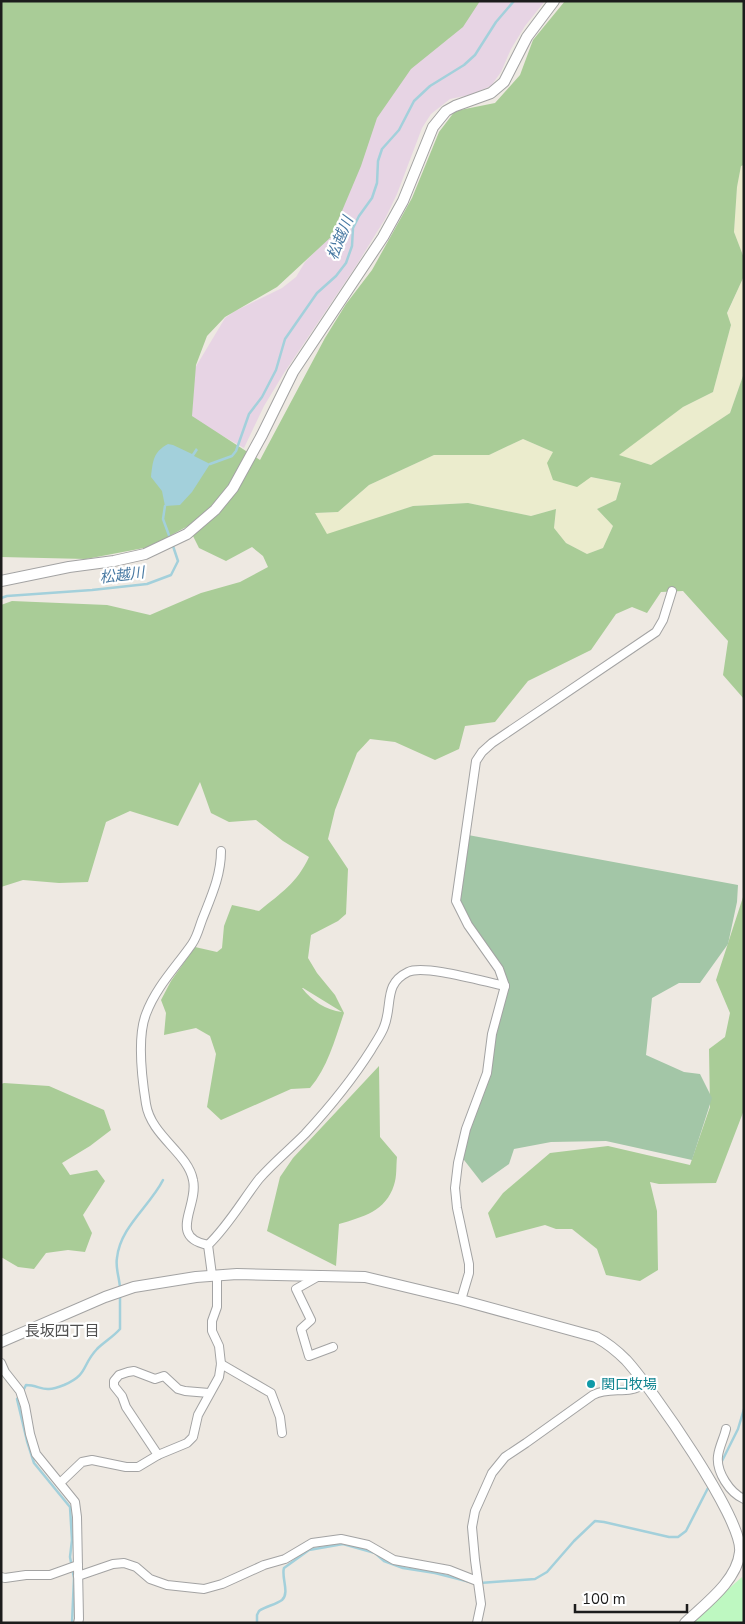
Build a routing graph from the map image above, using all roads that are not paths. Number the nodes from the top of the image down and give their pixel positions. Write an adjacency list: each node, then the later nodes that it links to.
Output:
1 (554, 1): 2 (street)
2 (1, 581)
3 (672, 591): 5 (street)
4 (221, 851): 6 (street)
5 (505, 986): 6 (street); 9 (street)
6 (208, 1245): 7 (street)
7 (214, 1275): 8 (street); 10 (street); 13 (street)
8 (321, 1275): 9 (street); 11 (street)
9 (461, 1300): 14 (street)
10 (1, 1342)
11 (333, 1347)
12 (1, 1363): 19 (street)
13 (221, 1364): 15 (street); 17 (street)
14 (644, 1384): 21 (street); 25 (street)
15 (209, 1394): 18 (street); 18 (street)
16 (726, 1429): 20 (street)
17 (282, 1433)
18 (158, 1455): 19 (street)
19 (60, 1483): 22 (street)
20 (744, 1499)
21 (742, 1554): 28 (street)
22 (78, 1565): 23 (street); 24 (street)
23 (1, 1576)
24 (78, 1576): 25 (street); 26 (street)
25 (478, 1584): 27 (street)
26 (78, 1623)
27 (477, 1623)
28 (685, 1623)

